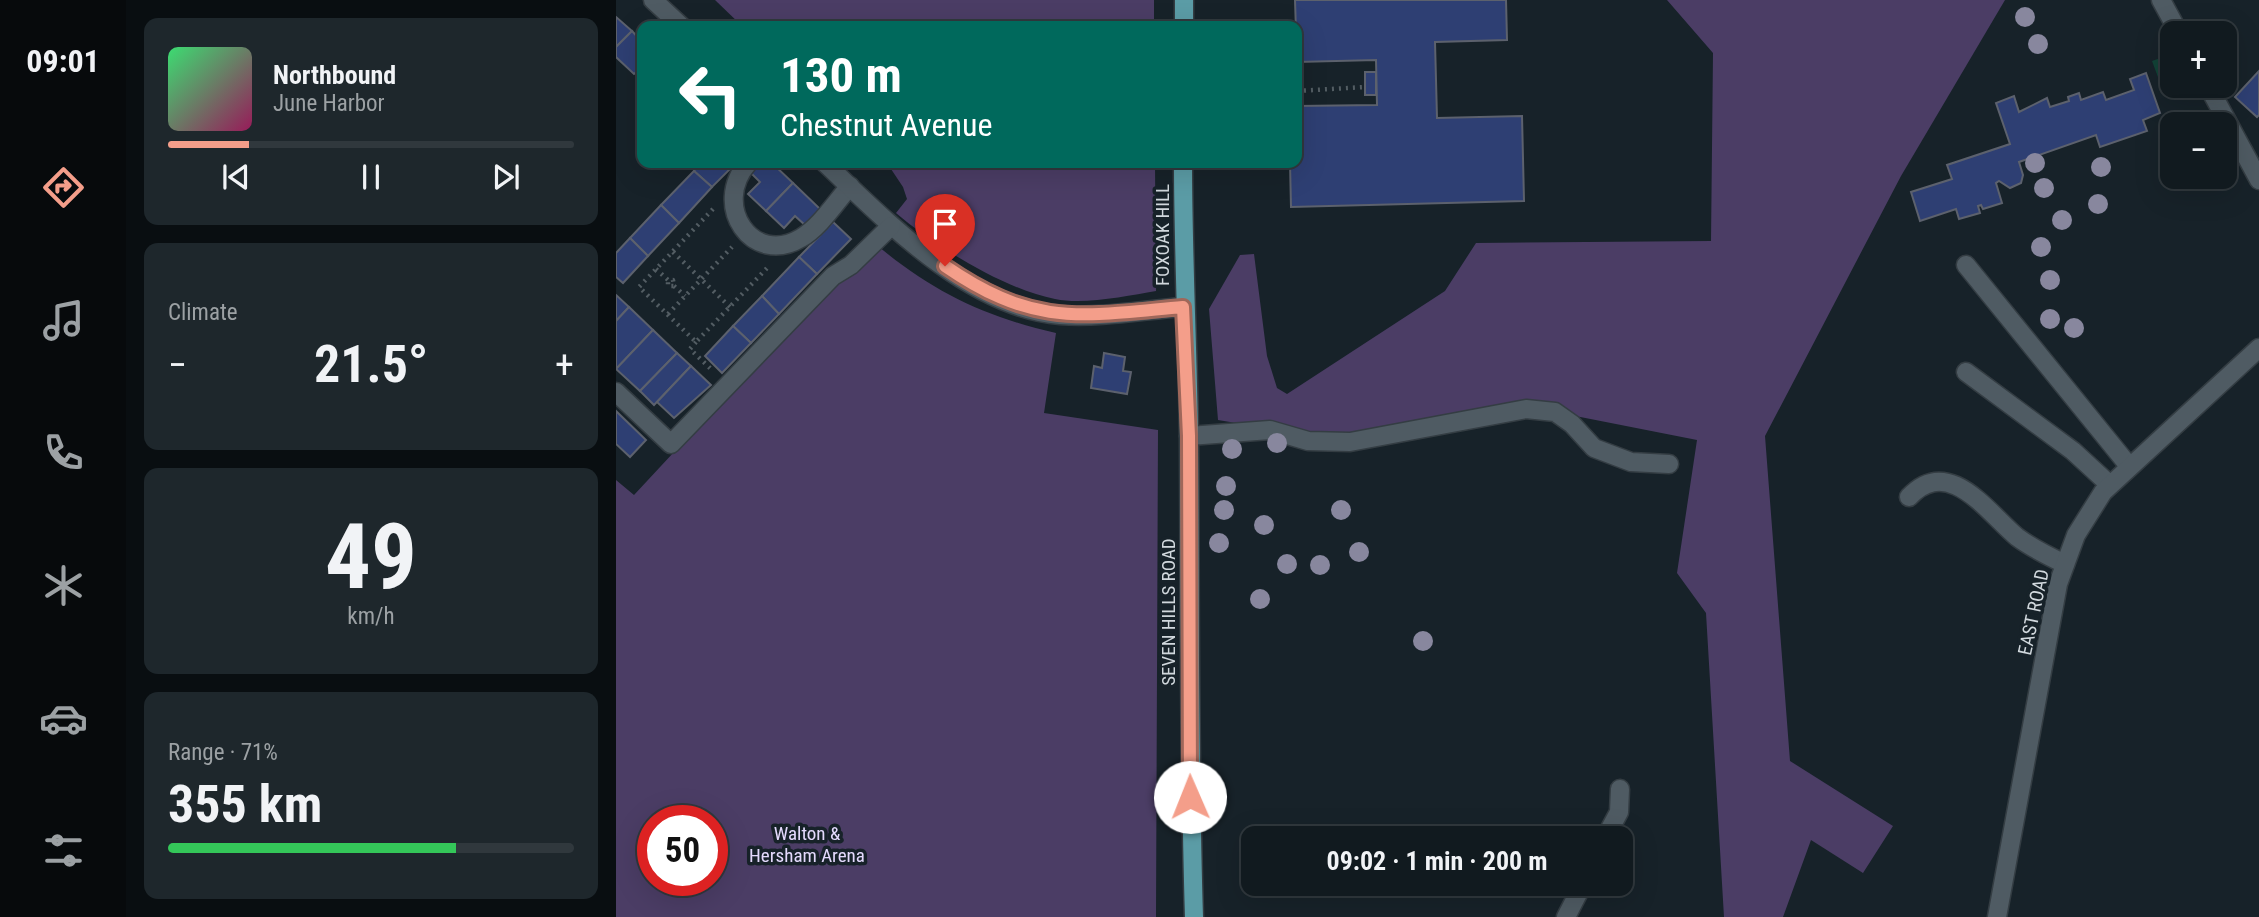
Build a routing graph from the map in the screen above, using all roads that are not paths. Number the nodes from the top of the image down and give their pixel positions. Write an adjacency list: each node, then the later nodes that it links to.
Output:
1 (653, 0): 4 (street)
2 (1184, 0): 5 (main road)
3 (2161, 0): 6 (street)
4 (676, 21)
5 (1184, 21)
6 (2172, 21)
7 (2215, 98): 11 (street)
8 (745, 168): 12 (street)
9 (830, 168): 12 (street)
10 (1183, 168): 15 (main road, FOXOAK HILL)
11 (2259, 180)
12 (850, 187): 13 (street)
13 (891, 226): 15 (street); 18 (street)
14 (1966, 265): 21 (street)
15 (1183, 307): 19 (main road, SEVEN HILLS ROAD)
16 (2259, 348): 21 (street, EAST ROAD)
17 (1966, 372): 22 (street)
18 (616, 392)
19 (1189, 436): 20 (street); 28 (main road, SEVEN HILLS ROAD)
20 (1669, 464)
21 (2129, 466): 22 (street, EAST ROAD)
22 (2110, 485): 24 (street, EAST ROAD)
23 (1909, 497): 24 (street)
24 (2065, 564): 30 (street, EAST ROAD)
25 (1620, 789): 26 (street)
26 (1611, 826)
27 (1577, 896): 29 (street)
28 (1194, 917)
29 (1566, 917)
30 (1997, 917)

